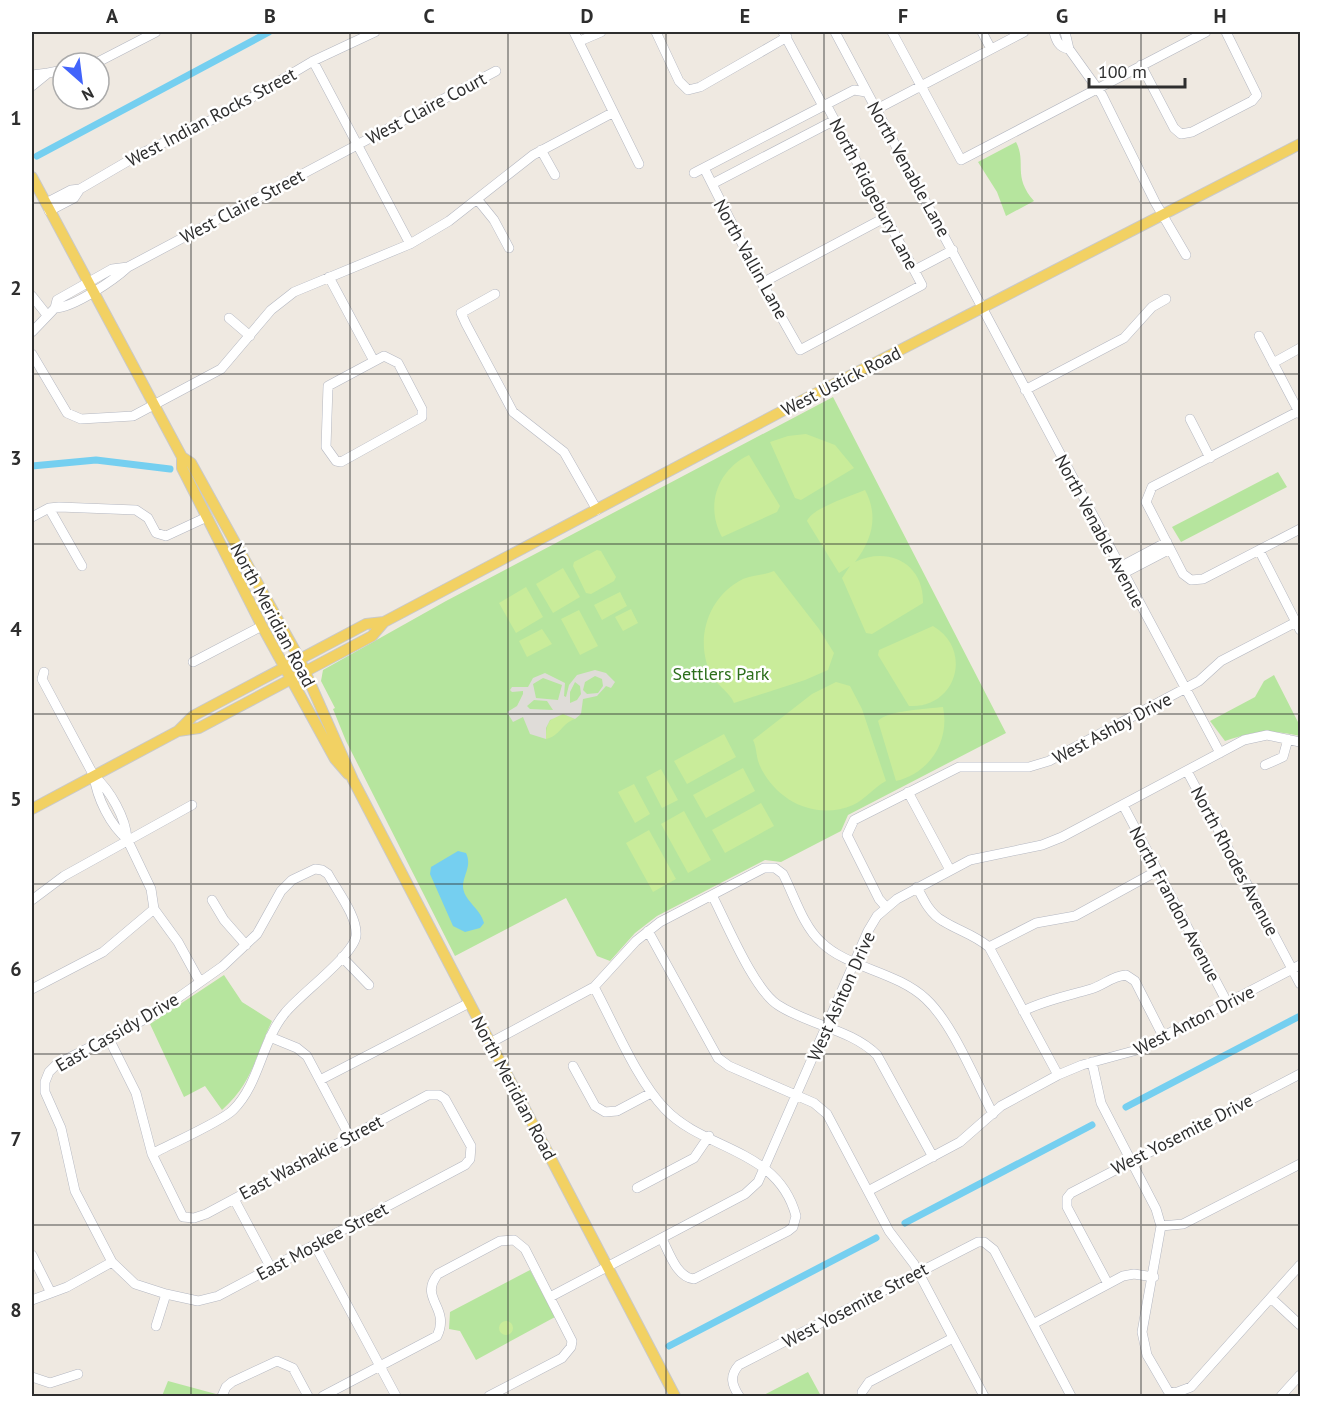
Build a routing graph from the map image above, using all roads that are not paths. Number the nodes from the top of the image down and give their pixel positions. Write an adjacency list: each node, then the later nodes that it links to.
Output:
1 (156, 32): 18 (street)
2 (375, 32): 19 (street, West Indian Rocks Street)
3 (574, 32): 15 (street)
4 (601, 32): 15 (street)
5 (656, 32): 14 (street)
6 (835, 32): 28 (street, North Venable Lane)
7 (892, 32): 26 (street)
8 (982, 32): 16 (street)
9 (1024, 32): 16 (street)
10 (1054, 32): 17 (street)
11 (1065, 32): 17 (street)
12 (1206, 32): 20 (street)
13 (1226, 32): 20 (street)
14 (785, 34): 29 (street, North Ridgebury Lane)
15 (579, 41): 31 (street)
16 (991, 49): 26 (street)
17 (1069, 49): 27 (street)
18 (111, 55)
19 (313, 61): 34 (street); 41 (street, West Indian Rocks Street)
20 (1141, 65): 27 (street)
21 (496, 71): 34 (street, West Claire Court)
22 (51, 72): 23 (street)
23 (48, 73): 24 (street); 25 (street)
24 (32, 75)
25 (32, 86)
26 (921, 86): 27 (street); 30 (street)
27 (1097, 88): 42 (street)
28 (866, 92): 29 (street); 30 (street, North Venable Lane)
29 (825, 105): 32 (street, North Ridgebury Lane); 39 (street, North Vallin Lane)
30 (877, 109): 46 (street, North Venable Lane)
31 (612, 113): 35 (street); 36 (street)
32 (834, 120): 39 (street); 43 (street, North Ridgebury Lane)
33 (1300, 144): 42 (main road, West Ustick Road)
34 (357, 145): 44 (street); 51 (street, West Claire Street)
35 (541, 150): 37 (street); 40 (street)
36 (639, 164)
37 (555, 176)
38 (32, 177): 41 (main road, North Meridian Road)
39 (712, 184): 50 (street, North Vallin Lane)
40 (477, 199): 44 (street); 45 (street)
41 (48, 207): 51 (main road, North Meridian Road)
42 (1163, 214): 47 (street); 55 (main road, West Ustick Road)
43 (886, 217): 48 (street, North Ridgebury Lane); 50 (street)
44 (410, 244): 49 (street)
45 (509, 248)
46 (953, 250): 48 (street); 55 (street, North Venable Lane)
47 (1186, 255)
48 (915, 270): 62 (street, North Ridgebury Lane)
49 (329, 277): 59 (street); 64 (street)
50 (762, 283): 62 (street, North Vallin Lane)
51 (90, 287): 56 (street, West Claire Street); 67 (main road, North Meridian Road)
52 (495, 294): 73 (street)
53 (32, 296): 56 (street)
54 (1166, 299): 66 (street)
55 (981, 308): 66 (street, North Venable Avenue); 73 (main road, West Ustick Road)
56 (47, 315): 58 (street, West Claire Street)
57 (229, 318): 59 (street)
58 (32, 332)
59 (250, 336): 67 (street)
60 (1259, 336): 65 (street)
61 (1300, 348): 65 (street)
62 (800, 350)
63 (32, 354): 67 (street)
64 (374, 362): 64 (street)
65 (1273, 363): 68 (street)
66 (1025, 390): 80 (street, North Venable Avenue)
67 (154, 406): 71 (main road, North Meridian Road)
68 (1300, 413): 70 (street)
69 (1190, 419): 70 (street)
70 (1210, 458): 77 (street)
71 (201, 492): 75 (main road, North Meridian Road); 84 (main road, North Meridian Road)
72 (49, 508): 74 (street); 75 (street); 79 (street)
73 (597, 510): 81 (main road, West Ustick Road)
74 (32, 517)
75 (207, 517): 83 (main road, North Meridian Road)
76 (1300, 529): 78 (street)
77 (1168, 546): 78 (street); 80 (street)
78 (1259, 550): 82 (street)
79 (82, 566)
80 (1122, 570): 90 (street, North Venable Avenue)
81 (384, 622): 84 (main road, West Ustick Road); 88 (main road, West Ustick Road)
82 (1299, 624): 90 (street, West Ashby Drive)
83 (262, 626): 85 (street); 86 (main road, North Meridian Road)
84 (299, 658): 86 (main road, West Ustick Road); 88 (main road, North Meridian Road)
85 (193, 662)
86 (285, 667): 89 (main road, North Meridian Road); 91 (main road, West Ustick Road)
87 (44, 672): 97 (street)
88 (305, 672): 89 (main road, West Ustick Road); 98 (main road, North Meridian Road)
89 (292, 679): 91 (main road, West Ustick Road); 98 (main road, North Meridian Road)
90 (1185, 689): 94 (street, North Venable Avenue); 99 (street, West Ashby Drive)
91 (178, 731): 97 (main road)
92 (1288, 739): 93 (street, West Ashton Drive); 94 (street, West Ashton Drive); 95 (street)
93 (1300, 741)
94 (1220, 753): 96 (street, West Ashton Drive)
95 (1265, 765)
96 (1187, 771): 101 (street, West Ashton Drive); 117 (street, North Rhodes Avenue)
97 (94, 776): 102 (main road); 103 (street)
98 (353, 780): 123 (main road, North Meridian Road)
99 (908, 792): 104 (street); 110 (street, West Ashby Drive)
100 (192, 805): 103 (street)
101 (1123, 805): 104 (street, West Ashton Drive); 105 (street, North Frandon Avenue)
102 (32, 809)
103 (127, 839): 108 (street); 111 (street)
104 (950, 870): 106 (street, West Ashton Drive)
105 (1157, 871): 114 (street); 124 (street, North Frandon Avenue)
106 (917, 887): 110 (street, West Ashton Drive); 114 (street)
107 (712, 895): 112 (street); 116 (street); 126 (street)
108 (32, 900)
109 (212, 900): 113 (street)
110 (886, 907): 116 (street, West Ashton Drive)
111 (154, 909): 118 (street); 122 (street)
112 (648, 931): 121 (street); 138 (street)
113 (246, 945): 115 (street, East Cassidy Drive); 118 (street, East Cassidy Drive)
114 (989, 947): 125 (street)
115 (342, 957): 120 (street); 128 (street)
116 (855, 961): 126 (street, West Ashton Drive); 139 (street)
117 (1297, 967): 119 (street, North Rhodes Avenue); 124 (street, West Anton Drive)
118 (200, 982): 127 (street, East Cassidy Drive)
119 (1300, 984)
120 (369, 985)
121 (594, 987): 130 (street); 137 (street)
122 (32, 989)
123 (469, 1003): 130 (main road, North Meridian Road); 135 (street)
124 (1228, 1004): 129 (street, West Anton Drive)
125 (1023, 1011): 129 (street); 134 (street)
126 (826, 1028): 138 (street, West Ashton Drive); 143 (street)
127 (108, 1037): 136 (street, East Cassidy Drive); 142 (street)
128 (270, 1037): 135 (street); 142 (street)
129 (1164, 1038): 131 (street, West Anton Drive)
130 (490, 1043): 157 (main road, North Meridian Road)
131 (1092, 1062): 134 (street, West Anton Drive); 145 (street)
132 (573, 1066): 137 (street)
133 (1300, 1074): 145 (street, West Yosemite Drive)
134 (1058, 1075): 139 (street, West Anton Drive)
135 (320, 1080): 141 (street)
136 (45, 1082): 155 (street, East Moskee Street)
137 (651, 1093): 140 (street)
138 (797, 1095): 147 (street, West Ashton Drive); 149 (street)
139 (993, 1114): 143 (street, West Anton Drive)
140 (709, 1136): 147 (street); 148 (street)
141 (350, 1137): 144 (street, East Washakie Street); 150 (street, East Washakie Street)
142 (152, 1154): 150 (street, East Washakie Street)
143 (933, 1157): 149 (street, West Anton Drive)
144 (470, 1159): 153 (street, East Moskee Street)
145 (1132, 1160): 151 (street); 161 (street, West Yosemite Drive)
146 (1300, 1164): 151 (street)
147 (765, 1169): 152 (street, West Ashton Drive); 152 (street)
148 (637, 1188)
149 (868, 1191): 159 (street)
150 (234, 1198): 158 (street)
151 (1161, 1226): 160 (street)
152 (662, 1239): 157 (street, West Ashton Drive)
153 (315, 1245): 158 (street, East Moskee Street); 171 (street)
154 (32, 1255): 162 (street)
155 (112, 1262): 162 (street); 163 (street, East Moskee Street)
156 (1300, 1265): 165 (street)
157 (608, 1267): 164 (street, West Ashton Drive); 181 (main road, North Meridian Road)
158 (271, 1268): 163 (street, East Moskee Street)
159 (918, 1271): 167 (street, West Yosemite Street); 170 (street); 182 (street, West Yosemite Street)
160 (1154, 1277): 161 (street); 165 (street)
161 (1108, 1284): 167 (street)
162 (51, 1293): 166 (street)
163 (166, 1294): 169 (street)
164 (550, 1297): 171 (street); 180 (street)
165 (1271, 1298): 168 (street)
166 (32, 1300)
167 (1033, 1324): 184 (street)
168 (1300, 1325)
169 (156, 1326)
170 (953, 1338): 175 (street); 183 (street)
171 (379, 1366): 178 (street); 179 (street)
172 (78, 1374): 174 (street)
173 (1300, 1374): 185 (street)
174 (32, 1377)
175 (862, 1394)
176 (222, 1396): 177 (street)
177 (308, 1396)
178 (323, 1396)
179 (396, 1396)
180 (489, 1396)
181 (675, 1396)
182 (739, 1396)
183 (984, 1396)
184 (1071, 1396)
185 (1281, 1396)

